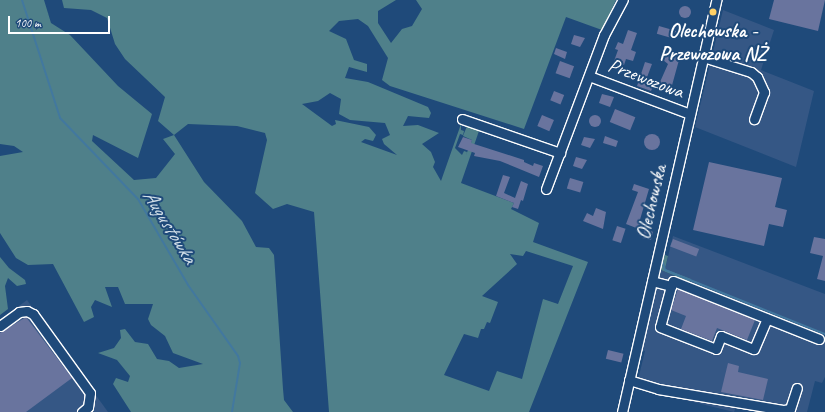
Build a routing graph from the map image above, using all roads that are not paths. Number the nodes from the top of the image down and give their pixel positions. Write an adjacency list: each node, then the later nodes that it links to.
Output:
1 (623, 0): 4 (street, Przewozowa)
2 (716, 0): 3 (street, Olechowska)
3 (703, 57): 5 (street, Olechowska); 7 (street)
4 (589, 76): 5 (street, Przewozowa); 8 (street, Przewozowa)
5 (690, 114): 10 (street, Olechowska)
6 (462, 119): 8 (street)
7 (754, 119)
8 (560, 153): 9 (street, Przewozowa)
9 (546, 189)
10 (652, 281): 11 (street); 15 (street, Olechowska)
11 (671, 286): 12 (street); 12 (street)
12 (766, 318): 14 (street)
13 (0, 326): 17 (street)
14 (819, 339)
15 (629, 380): 16 (street); 18 (street, Olechowska)
16 (797, 388)
17 (82, 412)
18 (622, 412)

